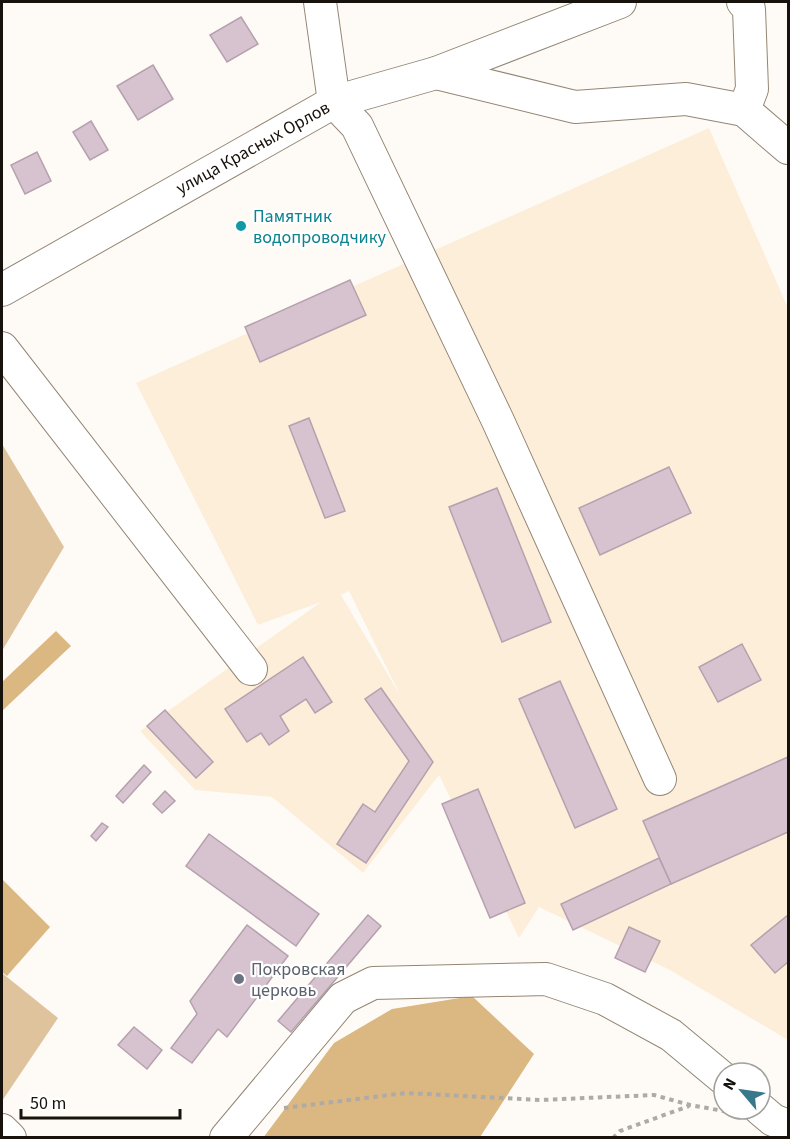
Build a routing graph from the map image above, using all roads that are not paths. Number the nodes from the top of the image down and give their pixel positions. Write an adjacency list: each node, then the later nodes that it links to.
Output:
1 (320, 2): 5 (street)
2 (620, 2): 4 (street, улица Красных Орлов)
3 (743, 2): 6 (street)
4 (436, 73): 5 (street, улица Красных Орлов); 6 (street)
5 (334, 102): 8 (street, улица Красных Орлов); 11 (street)
6 (744, 110): 7 (street)
7 (789, 147)
8 (2, 290)
9 (2, 348): 10 (street)
10 (251, 669)
11 (660, 779)
12 (712, 1069): 15 (street)
13 (2, 1130): 14 (street)
14 (10, 1137)
15 (226, 1137)

